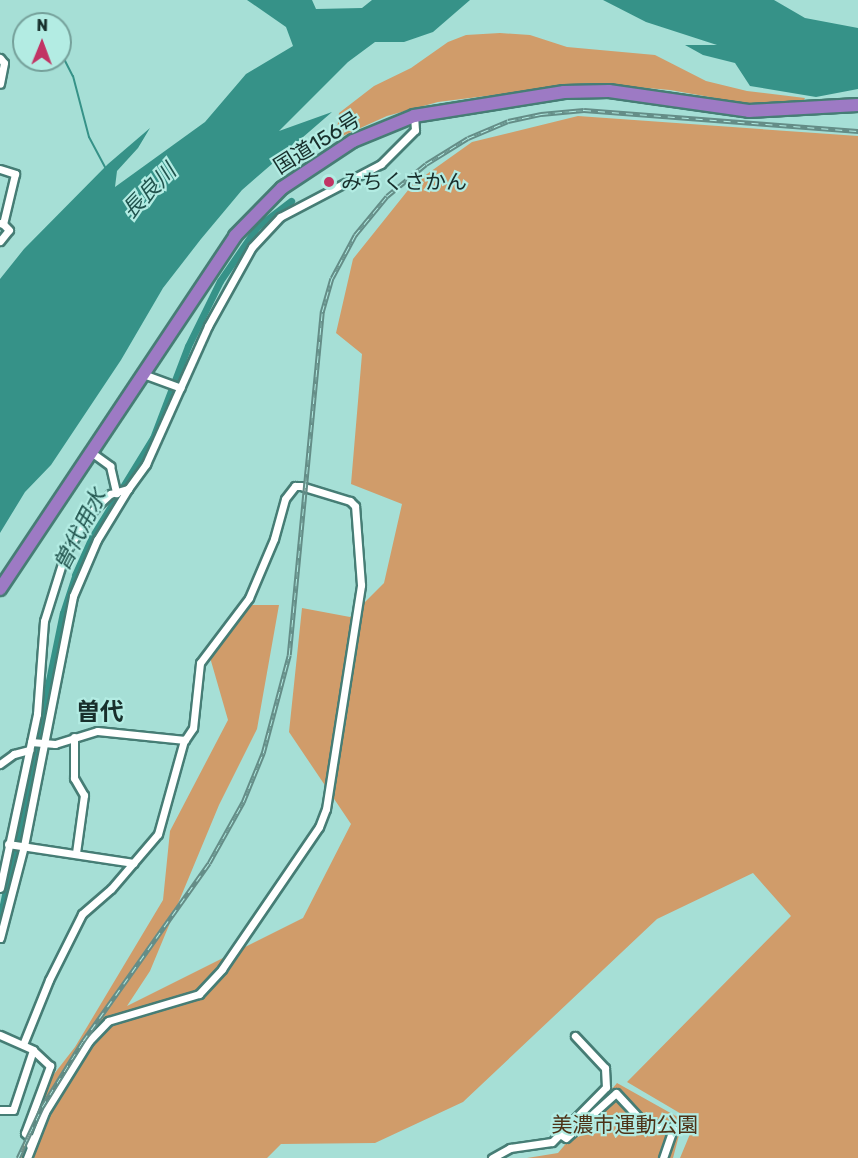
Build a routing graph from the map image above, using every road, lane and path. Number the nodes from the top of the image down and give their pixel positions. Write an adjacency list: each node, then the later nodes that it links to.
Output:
1 (0, 58): 2 (street)
2 (0, 84)
3 (858, 105): 4 (highway, 国道156号)
4 (414, 116): 8 (highway, 国道156号); 9 (street)
5 (0, 169): 6 (street)
6 (2, 224): 7 (street)
7 (0, 241)
8 (143, 374): 9 (street); 10 (highway, 国道156号)
9 (176, 387): 11 (street)
10 (91, 452): 11 (street); 12 (highway, 国道156号)
11 (122, 491): 13 (street); 13 (street)
12 (0, 589)
13 (48, 687): 16 (street); 16 (street)
14 (74, 737): 15 (street); 16 (street); 20 (street)
15 (184, 740): 21 (street); 30 (street)
16 (37, 743): 17 (street); 19 (street)
17 (29, 750): 18 (street); 19 (street)
18 (0, 764)
19 (16, 845): 20 (street); 22 (street); 23 (street)
20 (76, 853): 21 (street)
21 (134, 863): 26 (street)
22 (0, 888)
23 (0, 933)
24 (0, 1035): 26 (street)
25 (575, 1036): 29 (street)
26 (24, 1042): 27 (street)
27 (33, 1050): 28 (street); 30 (street)
28 (0, 1110)
29 (560, 1134): 31 (street); 32 (street)
30 (28, 1155)
31 (492, 1158)
32 (663, 1158)

